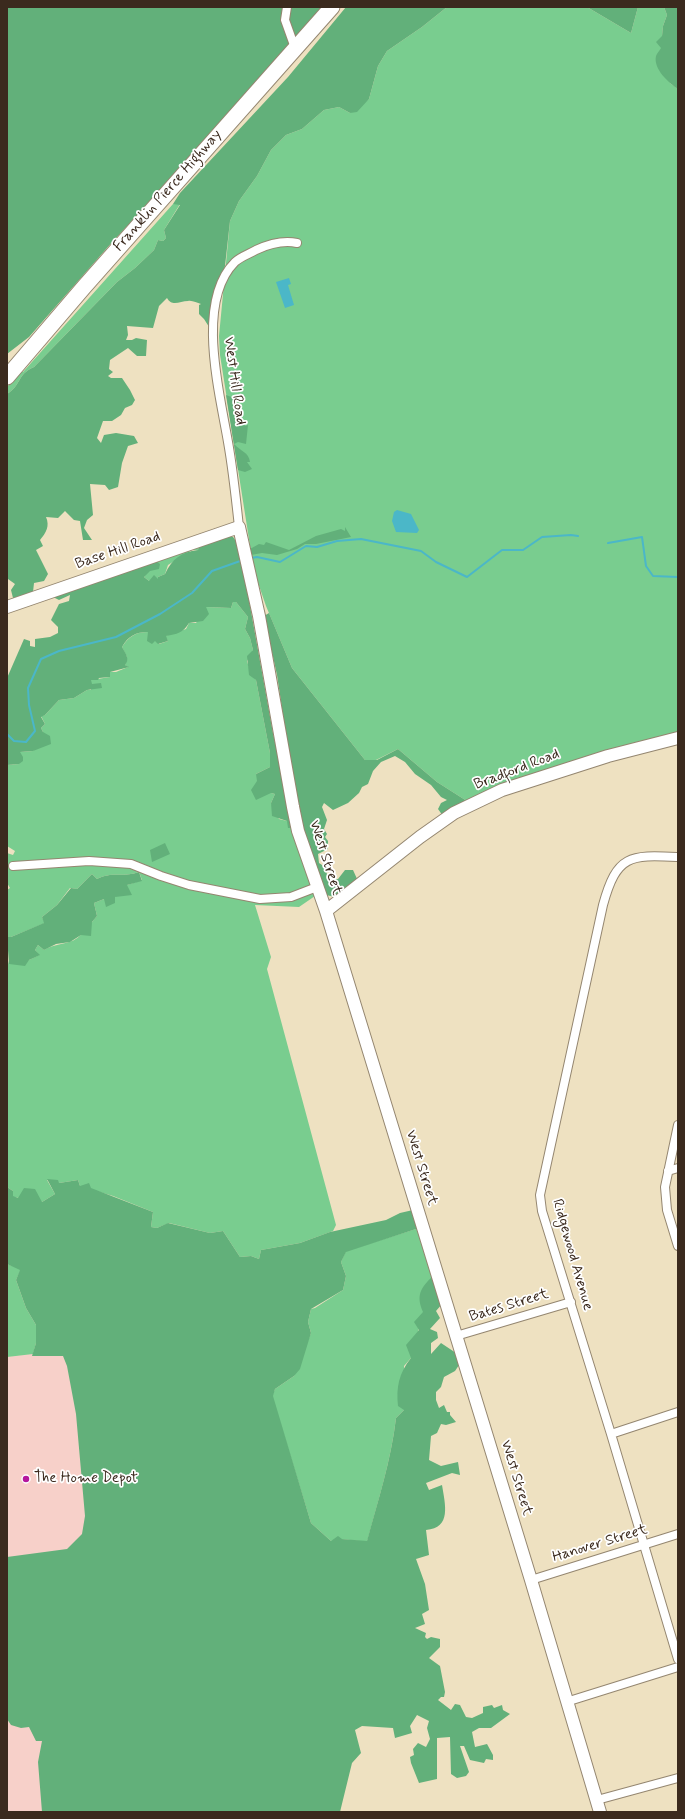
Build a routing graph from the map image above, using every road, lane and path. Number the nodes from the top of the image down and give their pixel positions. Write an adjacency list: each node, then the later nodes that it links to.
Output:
1 (288, 7): 3 (street)
2 (332, 7): 3 (highway, Franklin Pierce Highway)
3 (294, 48): 5 (highway, Franklin Pierce Highway)
4 (297, 243): 6 (street, West Hill Road)
5 (7, 377)
6 (239, 527): 7 (street, Base Hill Road); 11 (street, West Street)
7 (7, 607)
8 (678, 738): 12 (street, Bradford Road)
9 (678, 857): 17 (street, Ridgewood Avenue)
10 (13, 866): 11 (street)
11 (317, 887): 12 (street, West Street)
12 (326, 911): 18 (street, West Street)
13 (678, 1125): 15 (street)
14 (678, 1168): 15 (street)
15 (668, 1171): 16 (street)
16 (678, 1246)
17 (571, 1302): 18 (street, Bates Street); 20 (street, Ridgewood Avenue)
18 (456, 1336): 23 (street, West Street)
19 (678, 1412): 20 (street)
20 (611, 1434): 22 (street, Ridgewood Avenue)
21 (678, 1534): 22 (street, Hanover Street)
22 (643, 1545): 23 (street, Hanover Street); 24 (street, Ridgewood Avenue)
23 (531, 1580): 26 (street, West Street)
24 (678, 1659)
25 (678, 1667): 26 (street)
26 (566, 1702): 28 (street, West Street)
27 (678, 1778): 28 (street)
28 (598, 1806)

